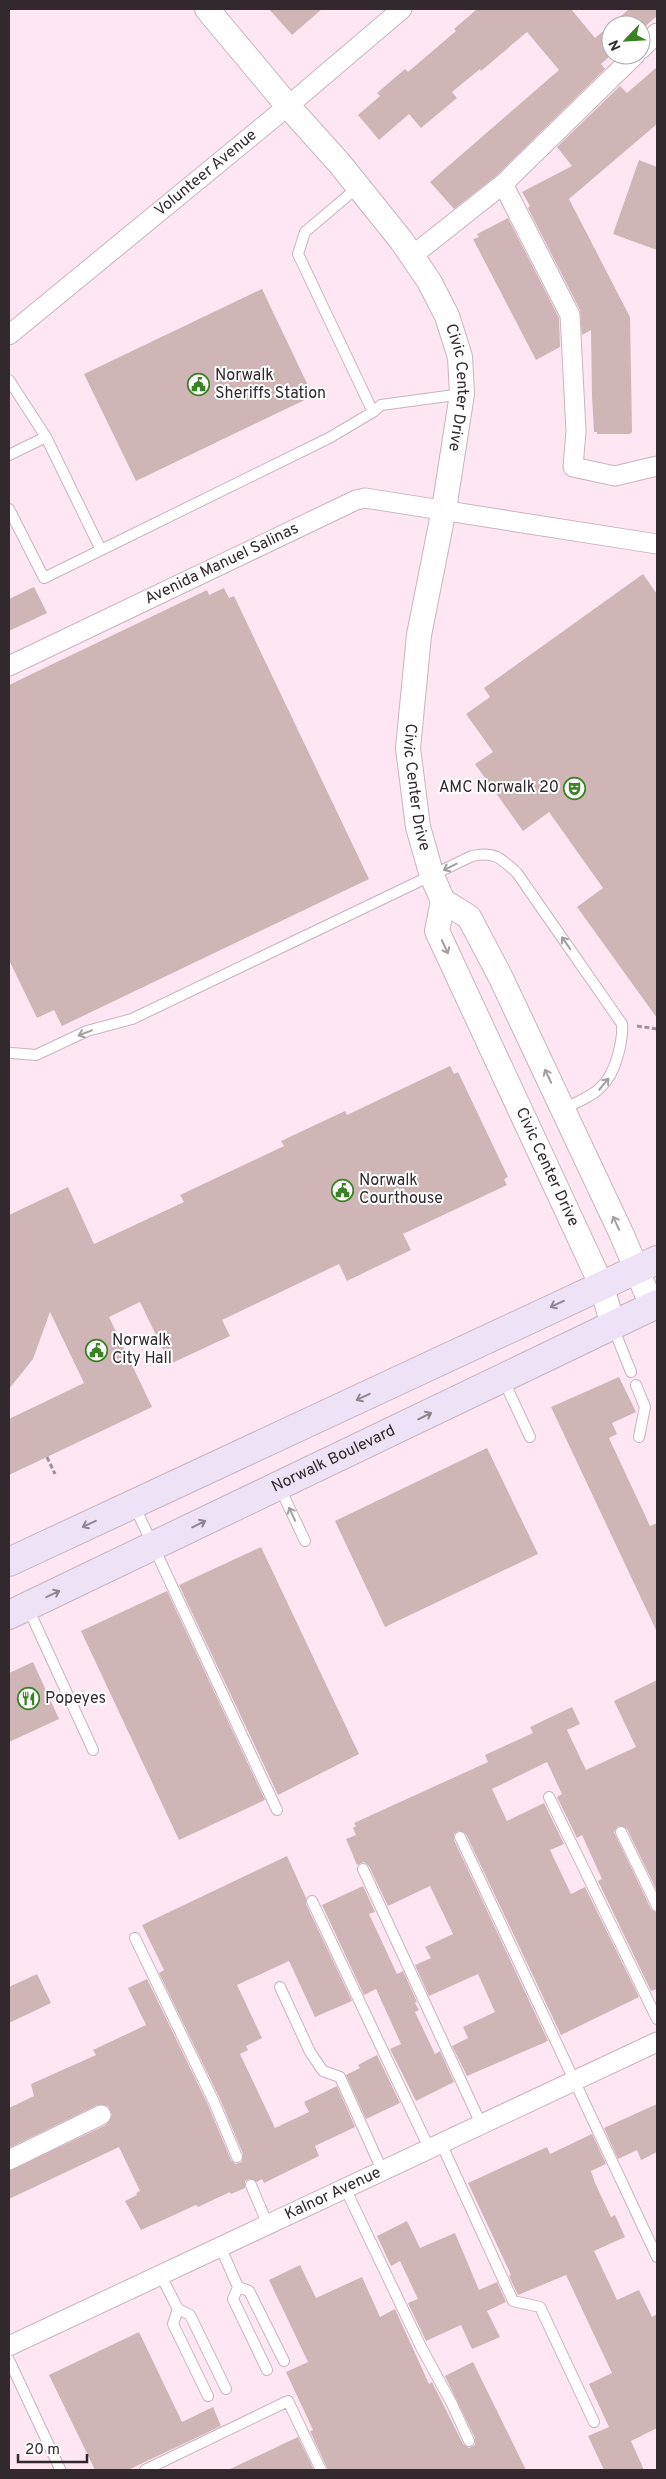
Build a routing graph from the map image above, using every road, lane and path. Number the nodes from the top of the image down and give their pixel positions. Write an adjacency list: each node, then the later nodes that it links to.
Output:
1 (207, 9): 4 (street, Civic Center Drive)
2 (402, 9): 4 (street, Volunteer Avenue)
3 (625, 65): 5 (street)
4 (288, 106): 6 (street, Civic Center Drive); 8 (street, Volunteer Avenue)
5 (503, 184): 7 (street); 14 (street)
6 (358, 187): 7 (street, Civic Center Drive); 11 (lane)
7 (412, 256): 10 (street, Civic Center Drive)
8 (9, 335)
9 (9, 380): 12 (lane)
10 (462, 394): 11 (lane); 16 (street, Civic Center Drive)
11 (373, 412): 19 (lane)
12 (46, 437): 13 (lane); 19 (lane)
13 (9, 455)
14 (657, 466)
15 (9, 509): 17 (lane)
16 (444, 509): 18 (street, Avenida Manuel Salinas); 20 (street, Avenida Manuel Salinas); 21 (street, Civic Center Drive)
17 (11, 521): 19 (lane)
18 (657, 544)
19 (101, 550)
20 (9, 666)
21 (432, 876): 22 (street, Civic Center Drive); 23 (lane, one-way to 23); 24 (lane, one-way to 21)
22 (443, 901): 24 (street, one-way to 22); 26 (street, Civic Center Drive, one-way to 26)
23 (11, 1053)
24 (563, 1109): 25 (street, one-way to 24)
25 (647, 1264): 26 (main road); 27 (street)
26 (601, 1284): 28 (street, Civic Center Drive); 37 (main road, one-way to 37)
27 (655, 1305): 28 (main road, Norwalk Boulevard)
28 (613, 1325): 29 (lane); 30 (main road, Norwalk Boulevard)
29 (631, 1372)
30 (502, 1379): 33 (lane); 36 (main road, Norwalk Boulevard, one-way to 30)
31 (636, 1385): 32 (lane)
32 (639, 1437)
33 (530, 1438)
34 (46, 1457): 35 (path)
35 (55, 1474)
36 (279, 1486): 38 (lane, one-way to 36); 39 (main road, Norwalk Boulevard, one-way to 36)
37 (133, 1503): 39 (lane); 40 (main road, one-way to 40)
38 (305, 1542)
39 (153, 1546): 41 (main road, Norwalk Boulevard, one-way to 39); 44 (lane)
40 (9, 1562)
41 (18, 1610): 42 (lane)
42 (93, 1750)
43 (549, 1797): 52 (lane)
44 (277, 1810)
45 (621, 1832): 49 (lane)
46 (460, 1836): 54 (lane)
47 (363, 1869): 56 (lane)
48 (312, 1901): 57 (lane)
49 (657, 1906)
50 (135, 1938): 58 (lane)
51 (280, 1987): 60 (lane)
52 (657, 2019)
53 (657, 2042): 54 (street, Kalnor Avenue)
54 (574, 2081): 56 (street, Kalnor Avenue); 65 (lane)
55 (101, 2115): 59 (street)
56 (481, 2124): 57 (street, Kalnor Avenue)
57 (435, 2146): 60 (street, Kalnor Avenue); 75 (lane)
58 (237, 2157)
59 (9, 2160)
60 (382, 2170): 62 (street, Kalnor Avenue)
61 (251, 2185): 63 (lane)
62 (345, 2188): 63 (street, Kalnor Avenue); 76 (lane)
63 (267, 2223): 64 (street, Kalnor Avenue)
64 (220, 2246): 66 (street, Kalnor Avenue); 67 (lane)
65 (657, 2257)
66 (160, 2274): 68 (lane); 69 (street, Kalnor Avenue)
67 (238, 2287): 71 (lane); 72 (lane)
68 (178, 2309): 73 (lane); 74 (lane)
69 (9, 2346)
70 (9, 2360): 77 (lane)
71 (284, 2361)
72 (267, 2370)
73 (226, 2389)
74 (208, 2396)
75 (594, 2422)
76 (469, 2441)
77 (60, 2469)
78 (145, 2470): 79 (lane)
79 (321, 2470)

